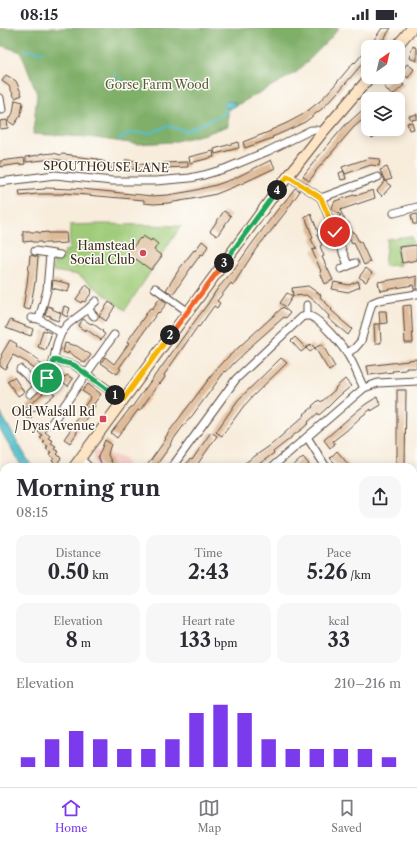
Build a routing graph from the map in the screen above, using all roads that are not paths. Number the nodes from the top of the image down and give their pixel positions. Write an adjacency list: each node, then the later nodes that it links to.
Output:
1 (412, 28): 2 (main road)
2 (402, 40)
3 (364, 84): 7 (main road)
4 (0, 98): 5 (street)
5 (0, 101): 6 (street)
6 (2, 110)
7 (322, 133): 8 (main road); 10 (street, SPOUTHOUSE LANE)
8 (288, 176): 11 (street); 23 (main road)
9 (378, 177): 11 (street)
10 (0, 182)
11 (321, 198): 17 (street)
12 (417, 207): 13 (street)
13 (394, 213)
14 (35, 251): 15 (street)
15 (50, 254): 16 (street); 27 (street)
16 (60, 255)
17 (341, 269)
18 (155, 288): 23 (street)
19 (417, 294): 30 (street)
20 (96, 301): 22 (street)
21 (307, 305): 25 (street)
22 (88, 309): 24 (street); 28 (street)
23 (188, 311): 38 (main road)
24 (94, 316)
25 (308, 316): 30 (street); 44 (street)
26 (31, 318): 27 (street)
27 (39, 319): 28 (street)
28 (61, 333): 31 (street)
29 (114, 335): 33 (street)
30 (347, 353): 36 (street)
31 (54, 360): 33 (street); 35 (street)
32 (20, 369): 35 (street)
33 (86, 374): 38 (street); 39 (street)
34 (417, 381): 36 (street)
35 (38, 386): 37 (street)
36 (364, 388): 40 (street)
37 (30, 394)
38 (123, 400): 41 (main road)
39 (51, 424)
40 (307, 437): 45 (street); 46 (street)
41 (80, 458): 42 (main road); 43 (street)
42 (77, 463)
43 (85, 463)
44 (175, 463)
45 (277, 463)
46 (323, 463)
47 (417, 590): 48 (street)
48 (417, 617)

